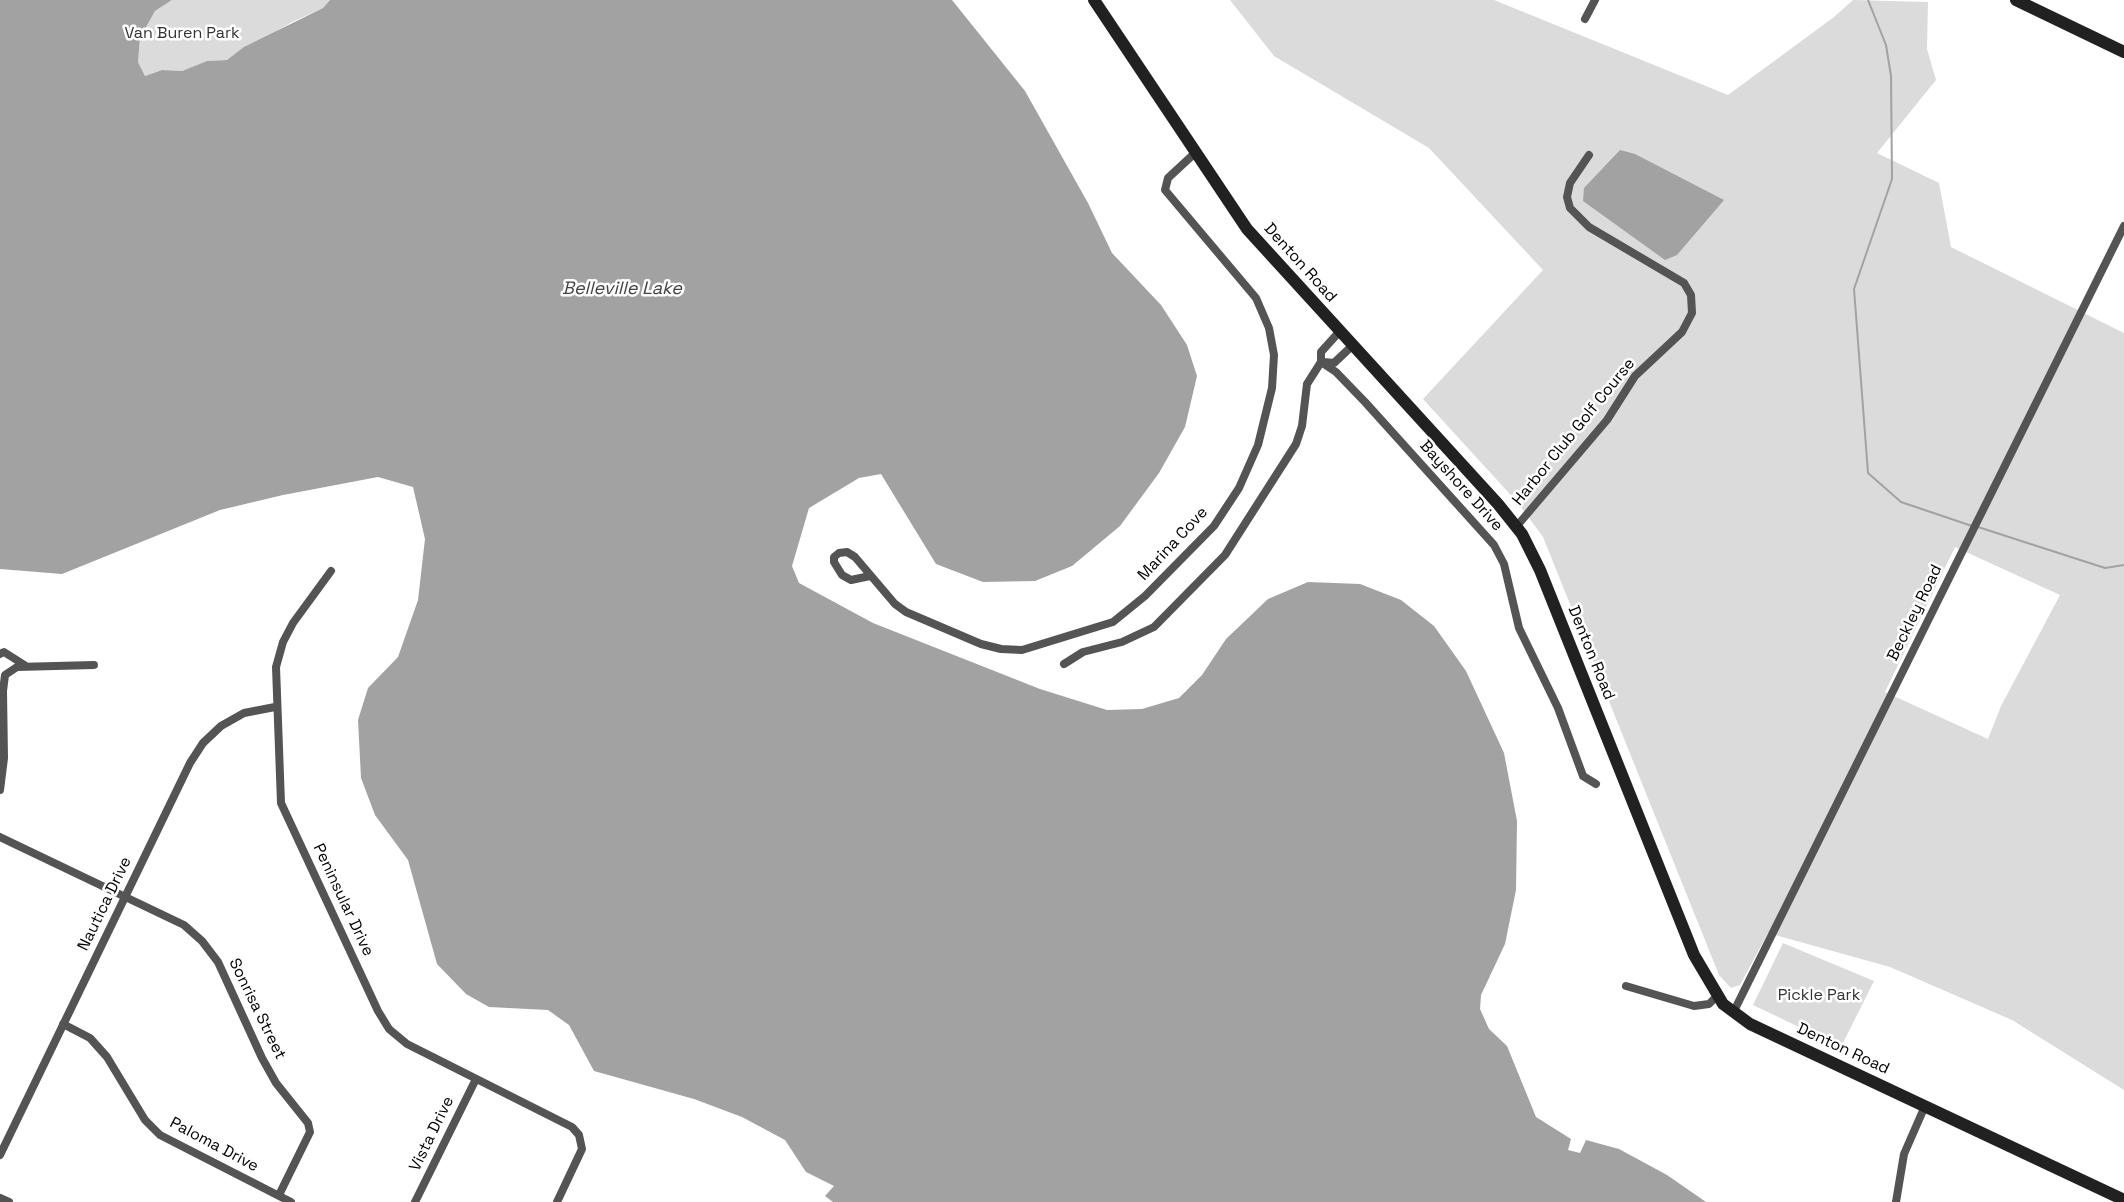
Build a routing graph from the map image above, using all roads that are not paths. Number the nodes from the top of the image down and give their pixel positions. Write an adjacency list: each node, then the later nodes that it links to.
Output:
1 (1094, 0): 6 (street, Denton Road)
2 (1595, 0): 4 (street)
3 (2016, 0): 5 (street)
4 (1585, 19)
5 (2124, 52)
6 (1195, 153): 9 (street, Denton Road); 14 (street, Marina Cove)
7 (1589, 155): 12 (street, Harbor Club Golf Course)
8 (2124, 226): 27 (street, Beckley Road)
9 (1340, 331): 10 (street, Denton Road); 11 (street)
10 (1353, 345): 11 (street); 12 (street, Denton Road)
11 (1321, 362): 17 (street); 21 (street, Bayshore Drive)
12 (1516, 526): 26 (street, Denton Road)
13 (331, 571): 20 (street, Peninsular Drive)
14 (870, 576)
15 (0, 654): 18 (street)
16 (94, 664): 18 (street)
17 (1064, 664)
18 (26, 666): 19 (street)
19 (1, 679): 22 (street)
20 (275, 708): 24 (street, Nautica Drive); 29 (street, Peninsular Drive)
21 (1596, 784)
22 (0, 790)
23 (0, 837): 24 (street, Sonrisa Street)
24 (126, 896): 28 (street, Nautica Drive); 32 (street, Sonrisa Street)
25 (1626, 986): 26 (street)
26 (1717, 996): 27 (street, Denton Road)
27 (1733, 1013): 30 (street, Denton Road)
28 (63, 1024): 31 (street, Nautica Drive); 32 (street, Paloma Drive)
29 (476, 1079): 37 (street, Vista Drive); 38 (street, Peninsular Drive)
30 (1925, 1106): 34 (street, Denton Road); 39 (street)
31 (0, 1155)
32 (279, 1195): 36 (street, Paloma Drive)
33 (0, 1198): 35 (street)
34 (2124, 1200)
35 (9, 1202)
36 (291, 1202)
37 (415, 1202)
38 (557, 1202)
39 (1896, 1202)

